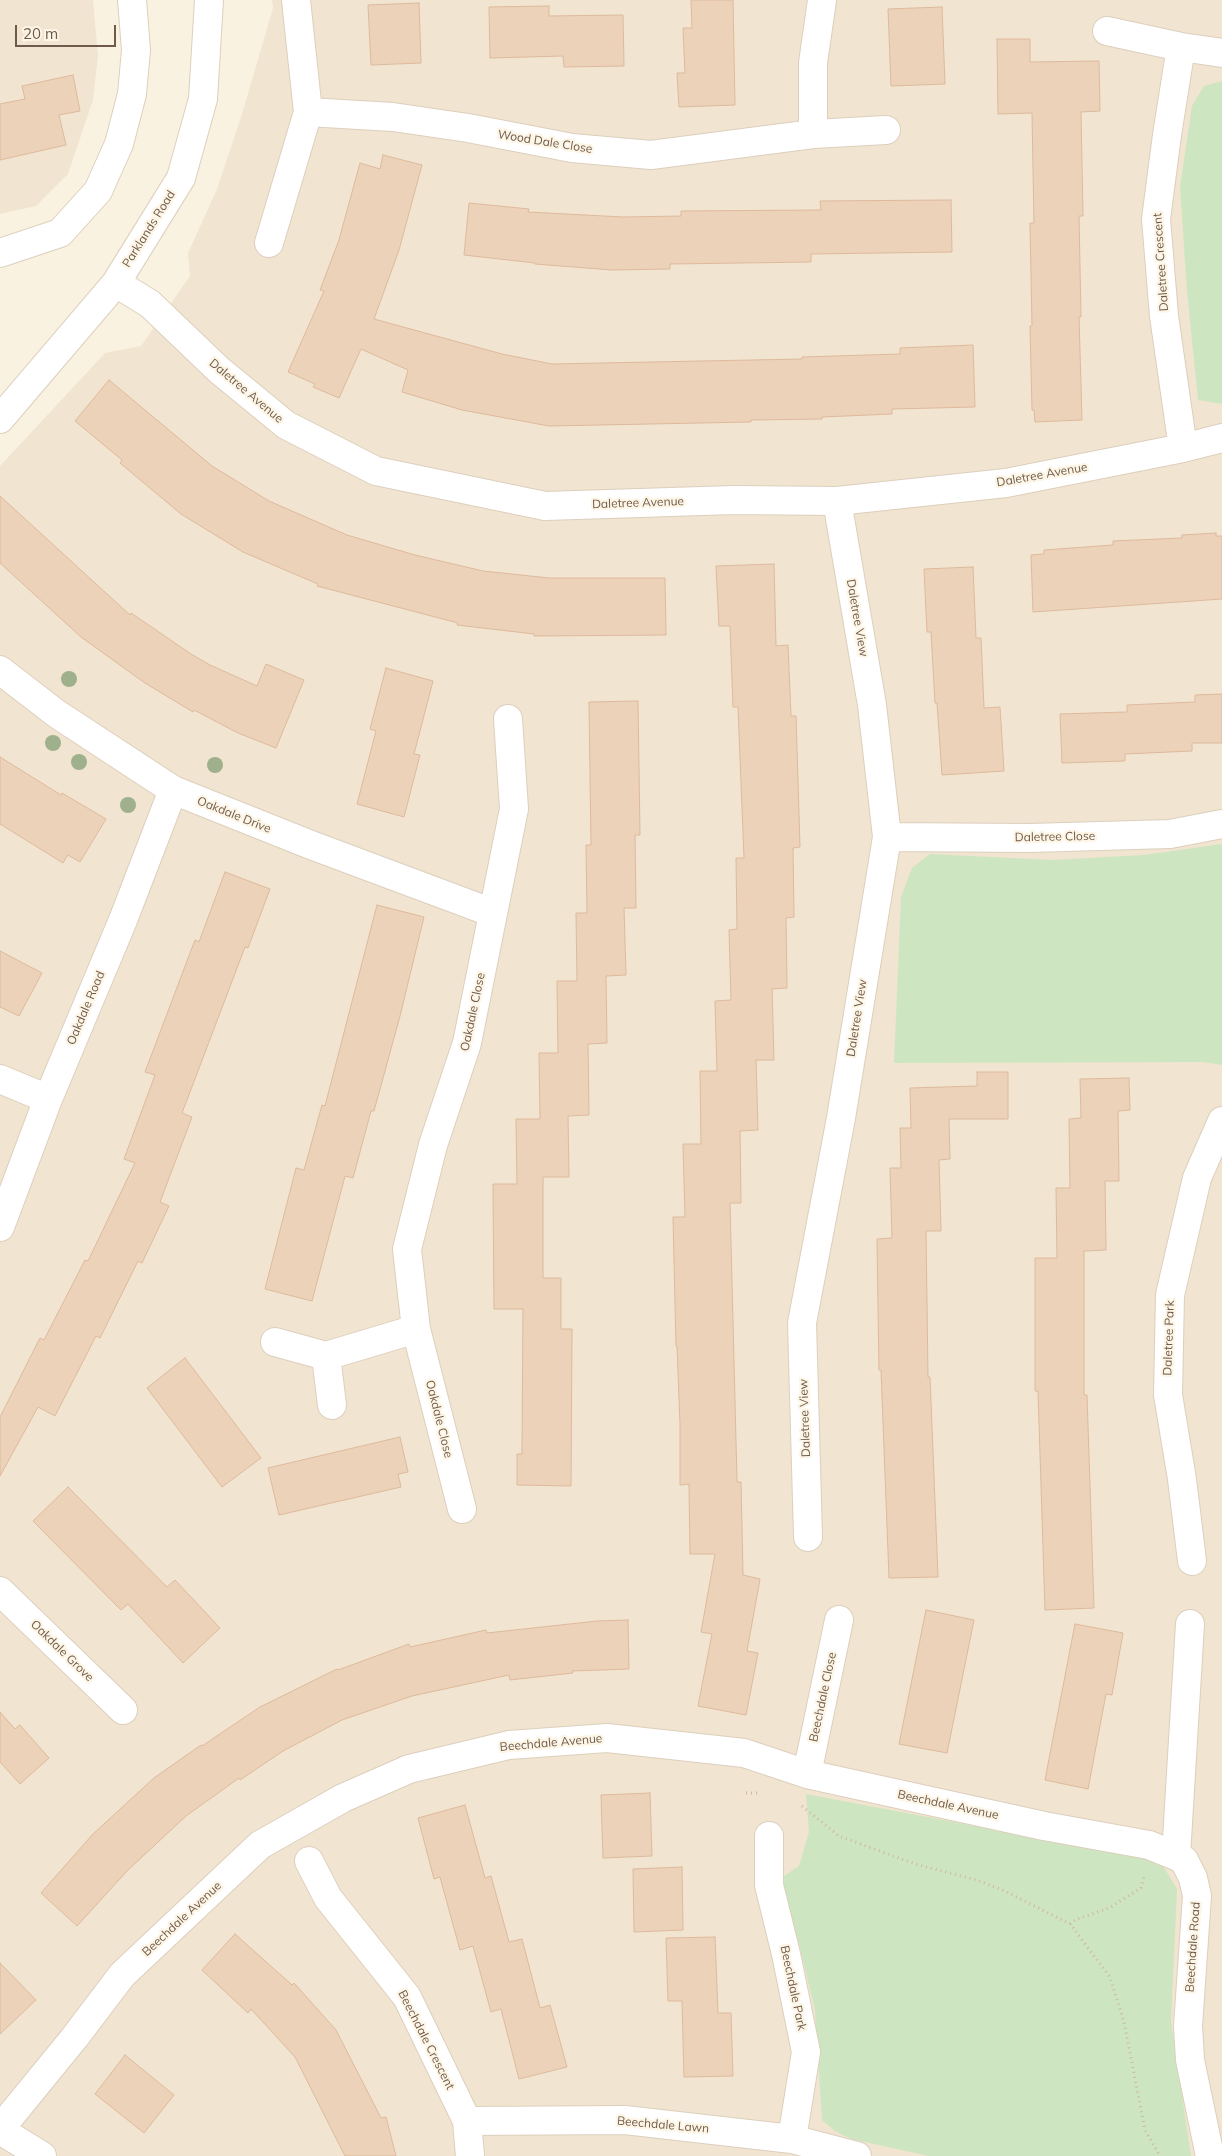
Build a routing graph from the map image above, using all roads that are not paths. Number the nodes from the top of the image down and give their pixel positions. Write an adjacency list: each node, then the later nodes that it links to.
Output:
1 (132, 0): 12 (street)
2 (209, 0): 13 (street, Parklands Road)
3 (296, 0): 8 (street)
4 (822, 0): 10 (street)
5 (1107, 31): 6 (street)
6 (1181, 47): 7 (street); 16 (street, Daletree Crescent)
7 (1222, 53)
8 (308, 112): 10 (street, Wood Dale Close); 11 (street)
9 (886, 130): 10 (street, Wood Dale Close)
10 (813, 134)
11 (269, 243)
12 (0, 253)
13 (116, 284): 14 (street, Parklands Road); 17 (street, Daletree Avenue)
14 (0, 419)
15 (1222, 438): 16 (street, Daletree Avenue)
16 (1184, 448): 17 (street, Daletree Avenue)
17 (837, 501): 22 (street, Daletree View)
18 (0, 670): 20 (street, Oakdale Drive)
19 (508, 719): 23 (street, Oakdale Close)
20 (173, 790): 23 (street, Oakdale Drive); 25 (street, Oakdale Road)
21 (1222, 824): 22 (street, Daletree Close)
22 (887, 837): 33 (street, Daletree View)
23 (494, 913): 28 (street, Oakdale Close)
24 (0, 1079): 25 (street)
25 (48, 1098): 27 (street, Oakdale Road)
26 (1222, 1121): 34 (street, Daletree Park)
27 (0, 1226)
28 (416, 1329): 30 (street); 32 (street, Oakdale Close)
29 (276, 1342): 30 (street)
30 (326, 1356): 31 (street)
31 (332, 1405)
32 (462, 1509)
33 (808, 1537)
34 (1192, 1561)
35 (0, 1591): 38 (street, Oakdale Grove)
36 (839, 1620): 39 (street, Beechdale Close)
37 (1190, 1624): 41 (street)
38 (123, 1710)
39 (807, 1774): 41 (street, Beechdale Avenue); 44 (street, Beechdale Avenue)
40 (769, 1836): 45 (street, Beechdale Park)
41 (1176, 1856): 49 (street, Beechdale Road)
42 (309, 1861): 43 (street, Beechdale Crescent)
43 (468, 2121): 45 (street, Beechdale Lawn); 47 (street, Beechdale Crescent)
44 (0, 2130): 46 (street)
45 (792, 2139): 48 (street, Beechdale Lawn)
46 (42, 2156)
47 (470, 2156)
48 (857, 2156)
49 (1210, 2156)

